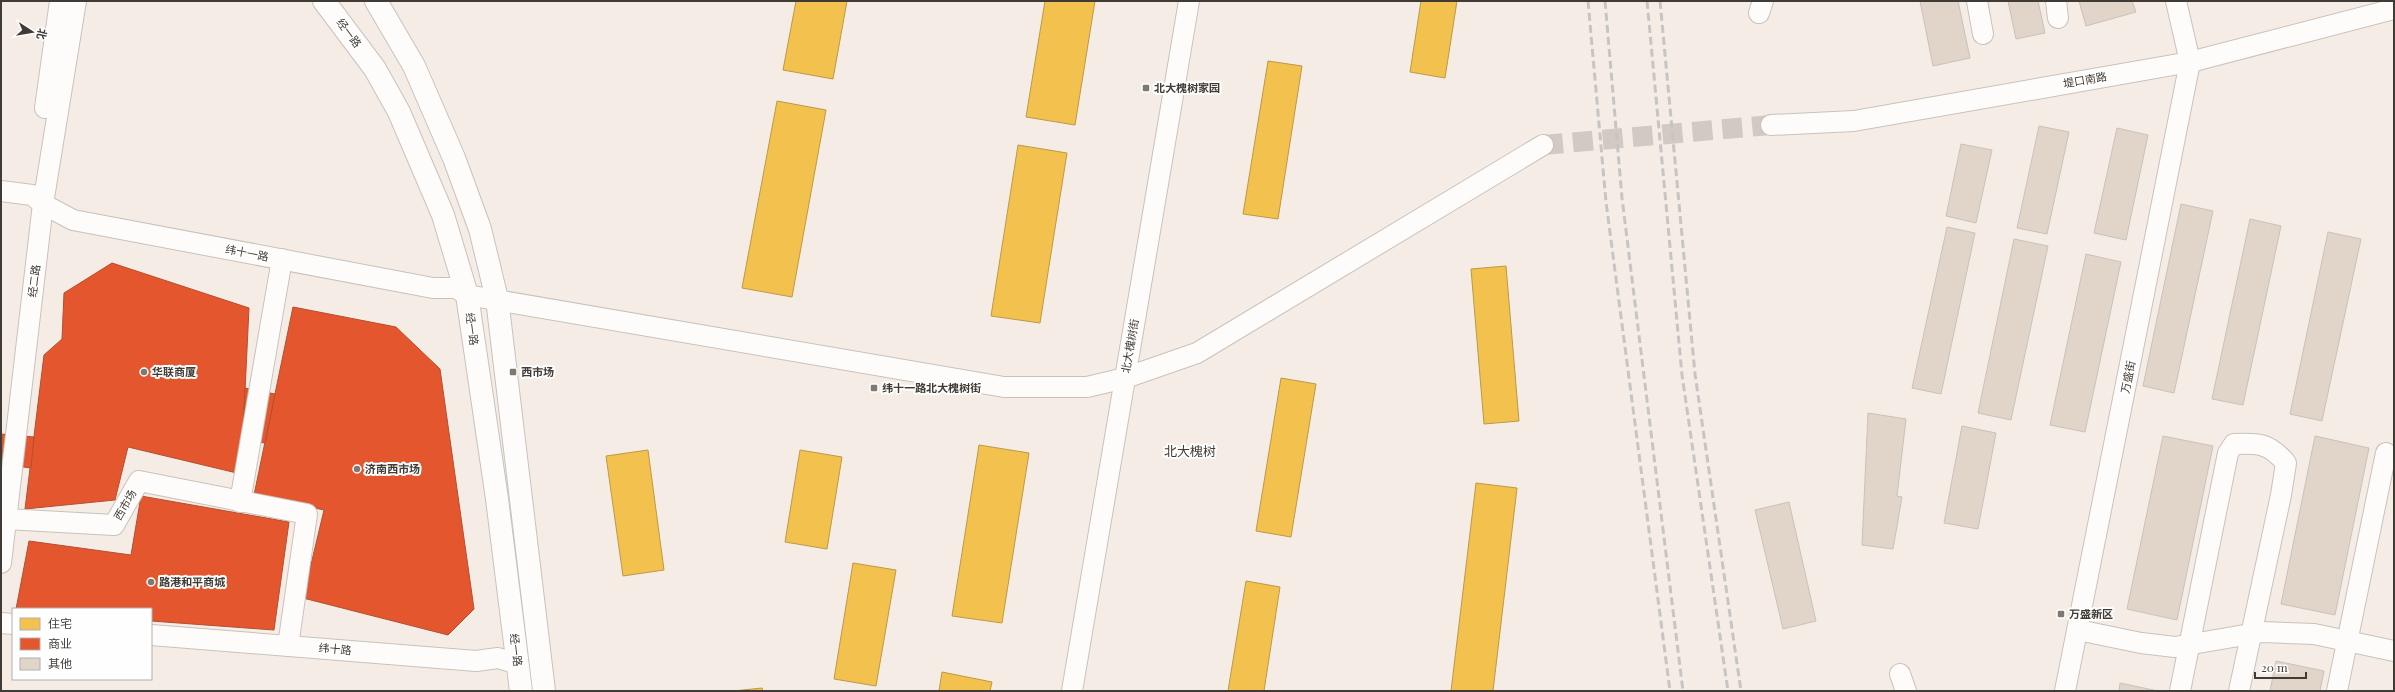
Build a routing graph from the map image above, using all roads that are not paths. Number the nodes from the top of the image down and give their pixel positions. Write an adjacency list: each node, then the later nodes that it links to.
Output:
1 (60, 1): 14 (street, 经二路)
2 (76, 1): 14 (street, 经二路)
3 (324, 1): 16 (main road, 经一路)
4 (376, 1): 17 (main road)
5 (1189, 1): 18 (street, 北大槐树街)
6 (1977, 1): 9 (street)
7 (2176, 1): 10 (street)
8 (2394, 9): 10 (street, 堤口南路)
9 (1983, 34)
10 (2190, 62): 11 (street, 堤口南路); 26 (street, 万盛街)
11 (1771, 125)
12 (1543, 145): 18 (street, 纬十一路)
13 (1, 191): 14 (street, 纬十一路)
14 (37, 200): 15 (street, 纬十一路); 20 (street, 经二路); 22 (street, 经二路)
15 (282, 259): 16 (street, 纬十一路); 21 (street)
16 (467, 295): 17 (street, 纬十一路); 33 (main road, 经一路)
17 (497, 299): 18 (street, 纬十一路); 35 (main road)
18 (1125, 378): 36 (street, 北大槐树街)
19 (2386, 453): 29 (street)
20 (1, 464)
21 (240, 502): 22 (street, 西市场); 31 (street, 西市场)
22 (6, 519): 23 (street, 经二路)
23 (1, 563)
24 (1, 623): 25 (street)
25 (12, 624)
26 (2078, 630): 30 (street); 37 (street, 万盛街)
27 (2251, 634): 29 (street); 30 (street); 30 (street); 39 (street)
28 (152, 635): 31 (street, 纬十路)
29 (2347, 641): 32 (street); 40 (street)
30 (2189, 645): 38 (street)
31 (288, 646): 33 (street, 纬十路)
32 (2394, 651)
33 (518, 664): 34 (main road, 经一路)
34 (521, 691)
35 (544, 691)
36 (1072, 691)
37 (2065, 691)
38 (2180, 691)
39 (2239, 691)
40 (2337, 691)

